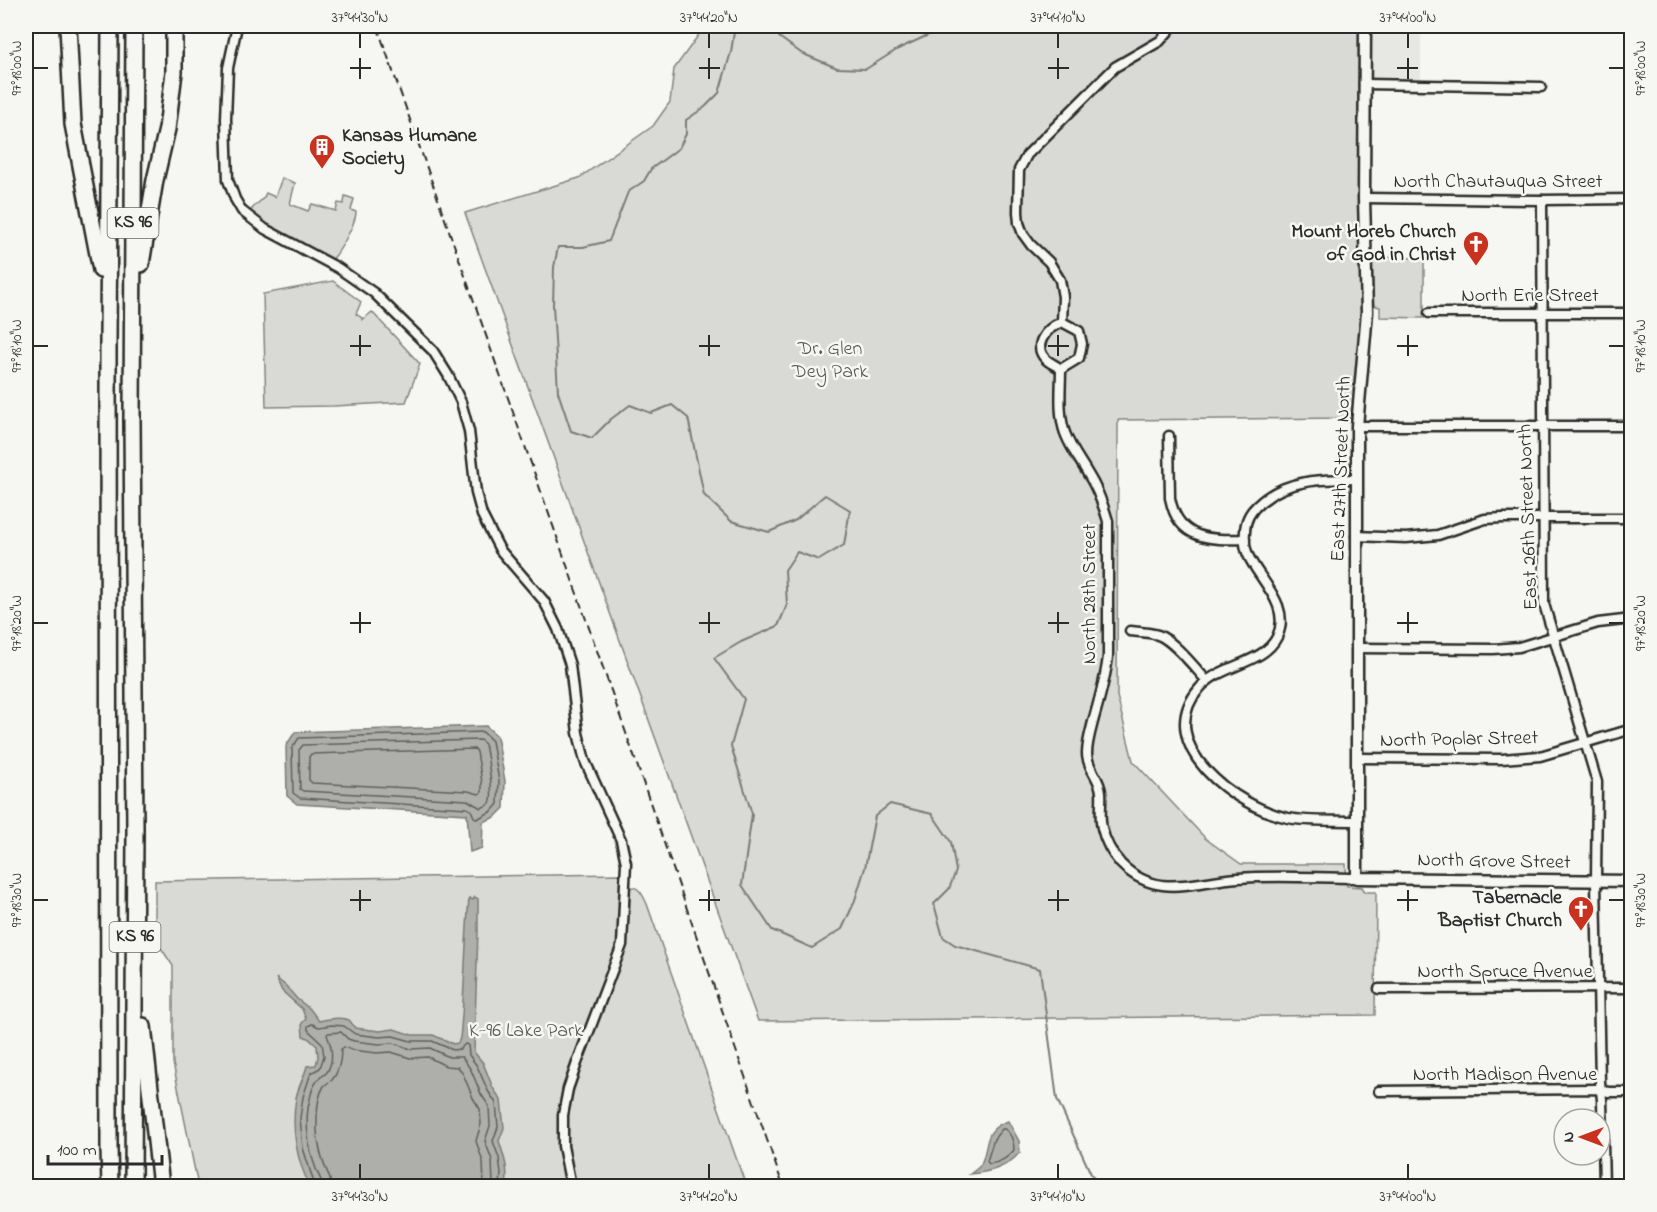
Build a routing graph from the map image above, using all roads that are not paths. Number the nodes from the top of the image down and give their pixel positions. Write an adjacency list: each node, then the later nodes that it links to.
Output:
1 (68, 26): 19 (highway)
2 (110, 26): 19 (highway, KS 96)
3 (134, 26): 21 (highway, KS 96)
4 (174, 26): 21 (highway)
5 (237, 26): 53 (street)
6 (1164, 26): 9 (street)
7 (1173, 26): 9 (street)
8 (1365, 26): 10 (street, East 27th Street North)
9 (1160, 41): 18 (street)
10 (1364, 84): 11 (street); 12 (street, East 27th Street North)
11 (1541, 87)
12 (1364, 198): 14 (street, North Chautauqua Street); 22 (street, East 27th Street North)
13 (1632, 199): 14 (street, North Chautauqua Street)
14 (1542, 200): 16 (street, East 26th Street North)
15 (1429, 313): 16 (street, North Erie Street)
16 (1542, 313): 17 (street, North Erie Street); 23 (street, East 26th Street North)
17 (1632, 313)
18 (1062, 321): 20 (street); 20 (street)
19 (108, 345): 50 (highway, KS 96)
20 (1061, 369): 40 (street, North 28th Street)
21 (132, 420): 43 (highway, KS 96)
22 (1357, 426): 23 (street); 26 (street, East 27th Street North)
23 (1542, 426): 24 (street); 27 (street, East 26th Street North)
24 (1632, 426)
25 (1169, 435): 30 (street)
26 (1357, 479): 29 (street, East 27th Street North); 30 (street)
27 (1543, 518): 28 (street); 29 (street); 33 (street, East 26th Street North)
28 (1632, 518)
29 (1356, 536): 34 (street, East 27th Street North)
30 (1245, 539): 35 (street)
31 (1632, 619): 33 (street)
32 (1130, 631): 35 (street)
33 (1554, 637): 34 (street); 37 (street, East 26th Street North)
34 (1357, 648): 38 (street, East 27th Street North)
35 (1207, 681): 39 (street)
36 (1632, 729): 37 (street, North Poplar Street)
37 (1586, 743): 38 (street, North Poplar Street); 41 (street, East 26th Street North)
38 (1357, 758): 39 (street, East 27th Street North)
39 (1357, 821): 40 (street, East 27th Street North)
40 (1357, 878): 41 (street, North Grove Street)
41 (1596, 881): 42 (street, North Grove Street); 44 (street, East 26th Street North)
42 (1632, 881)
43 (135, 928): 51 (highway, KS 96); 52 (highway)
44 (1599, 987): 45 (street, North Spruce Avenue); 46 (street, North Spruce Avenue); 47 (street, East 26th Street North)
45 (1632, 988)
46 (1379, 989)
47 (1601, 1090): 48 (street, North Madison Avenue); 49 (street, North Madison Avenue); 54 (street, East 26th Street North)
48 (1379, 1091)
49 (1632, 1092)
50 (109, 1186)
51 (133, 1186)
52 (161, 1186)
53 (571, 1186)
54 (1604, 1186)

